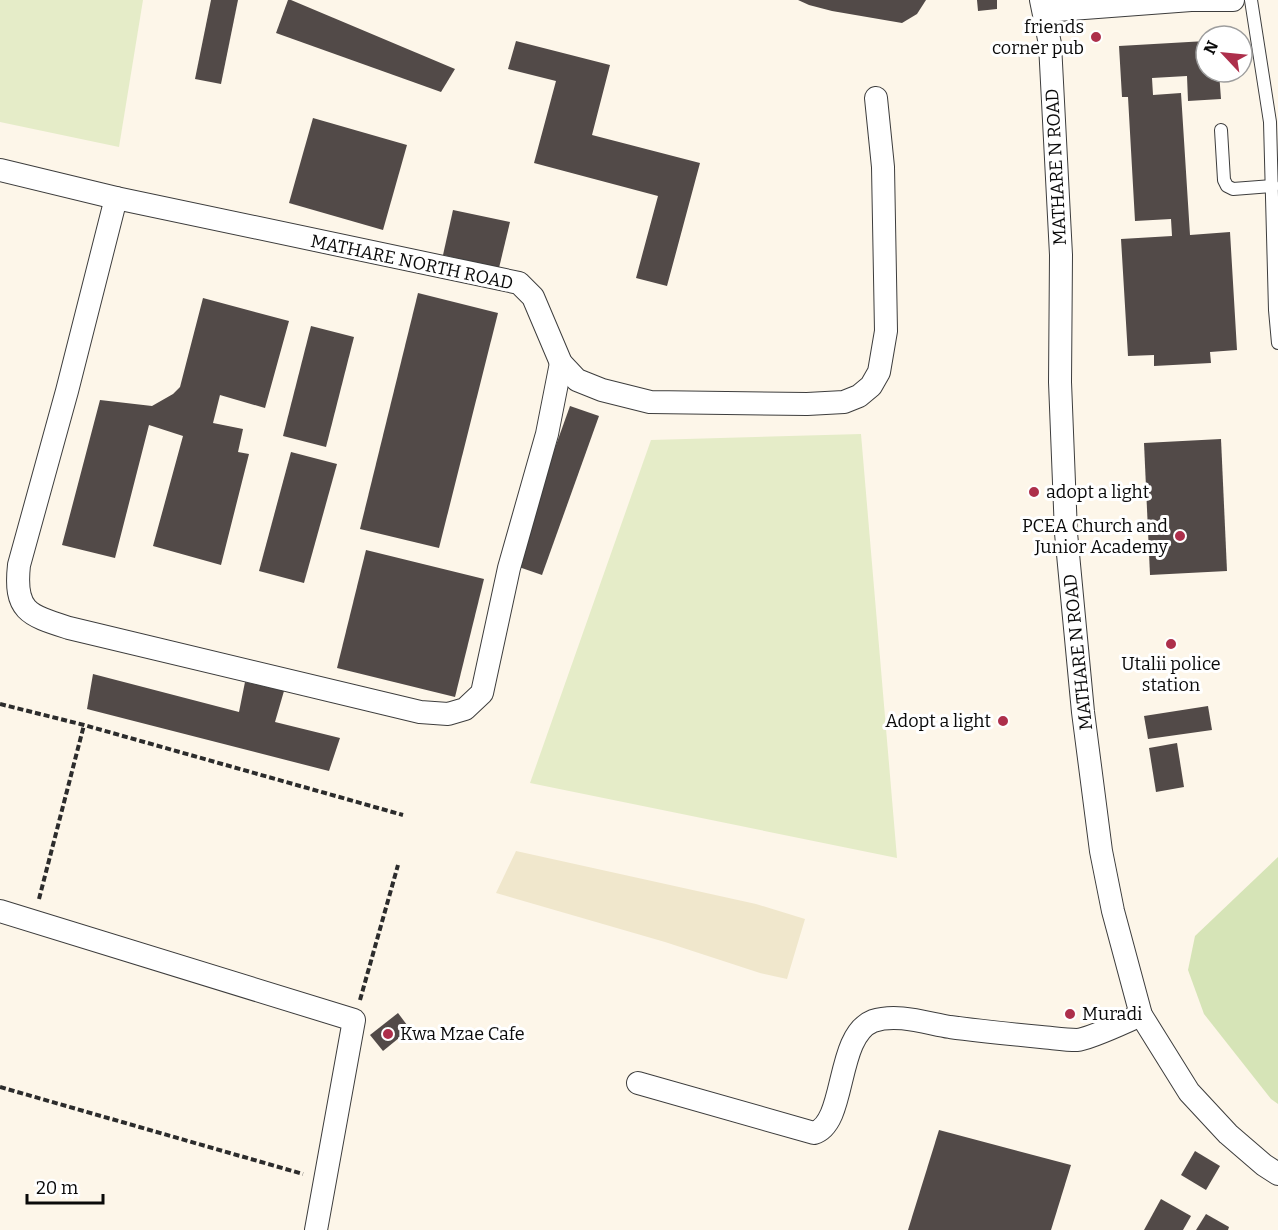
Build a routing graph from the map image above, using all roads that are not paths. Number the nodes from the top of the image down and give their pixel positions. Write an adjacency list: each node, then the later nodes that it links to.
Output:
1 (1233, 0): 3 (street)
2 (1251, 0): 7 (lane)
3 (1043, 5): 12 (street, MATHARE N ROAD)
4 (876, 98): 10 (street, MATHARE NORTH ROAD)
5 (1221, 130): 7 (lane)
6 (0, 170): 8 (street, MATHARE NORTH ROAD)
7 (1272, 186): 9 (lane)
8 (116, 198): 10 (street, MATHARE NORTH ROAD); 10 (street)
9 (1278, 343)
10 (561, 363)
11 (0, 911): 15 (street)
12 (1141, 1015): 13 (street); 14 (street, MATHARE N ROAD)
13 (638, 1083)
14 (1278, 1174)
15 (316, 1230)

